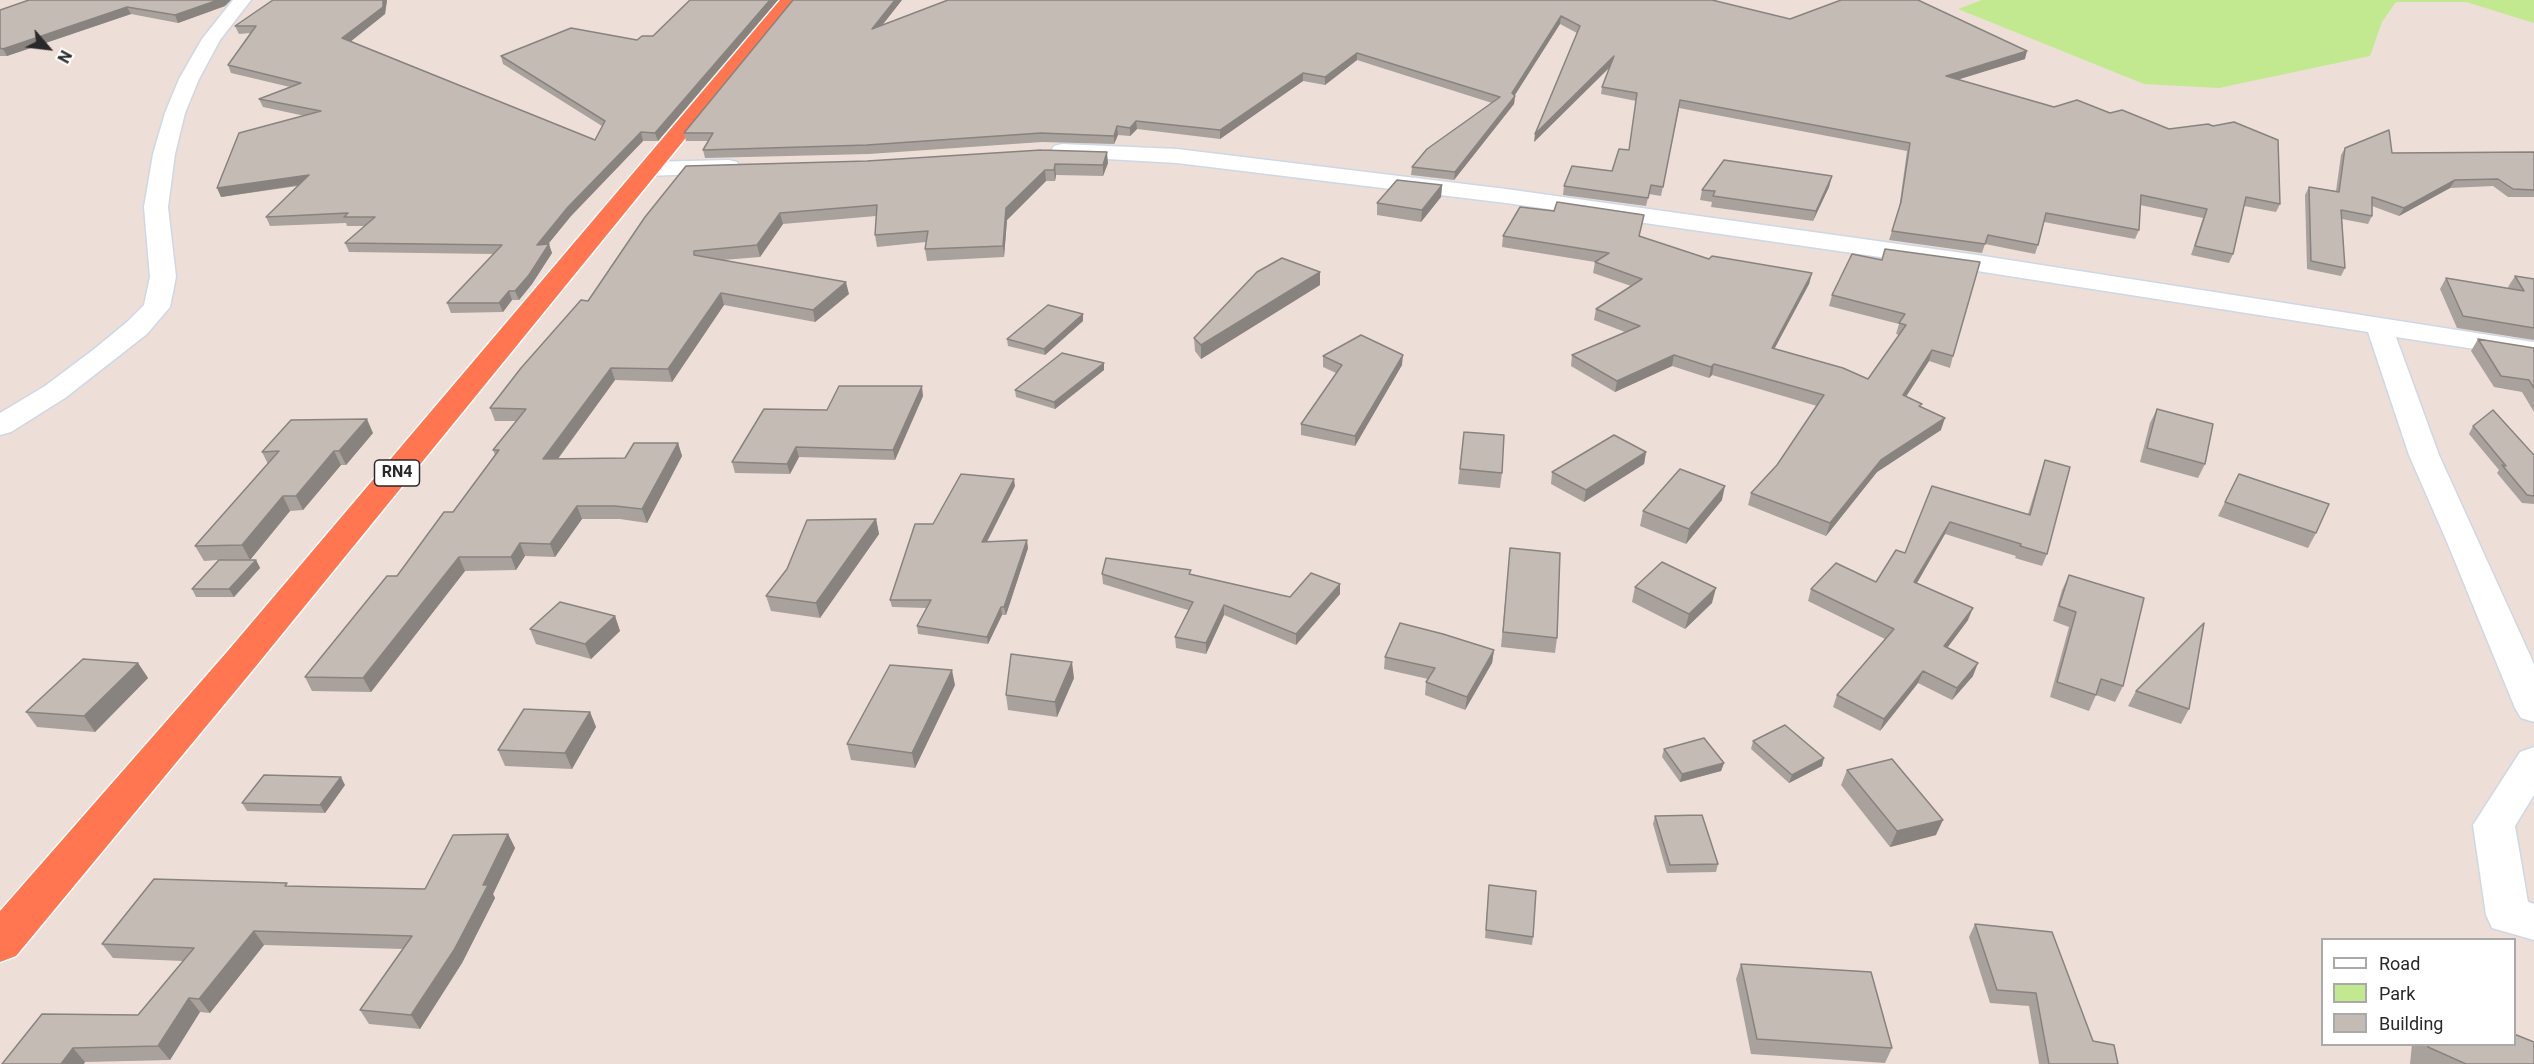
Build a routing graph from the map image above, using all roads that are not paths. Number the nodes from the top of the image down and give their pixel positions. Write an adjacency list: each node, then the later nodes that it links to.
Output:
1 (242, 0): 8 (street)
2 (789, 0): 5 (highway, RN4)
3 (1042, 151): 6 (street)
4 (754, 166): 5 (street)
5 (650, 169): 12 (highway, RN4)
6 (2379, 326): 7 (street); 9 (street)
7 (2534, 350)
8 (0, 426)
9 (2534, 708)
10 (2534, 762): 11 (street)
11 (2534, 922)
12 (0, 943)

